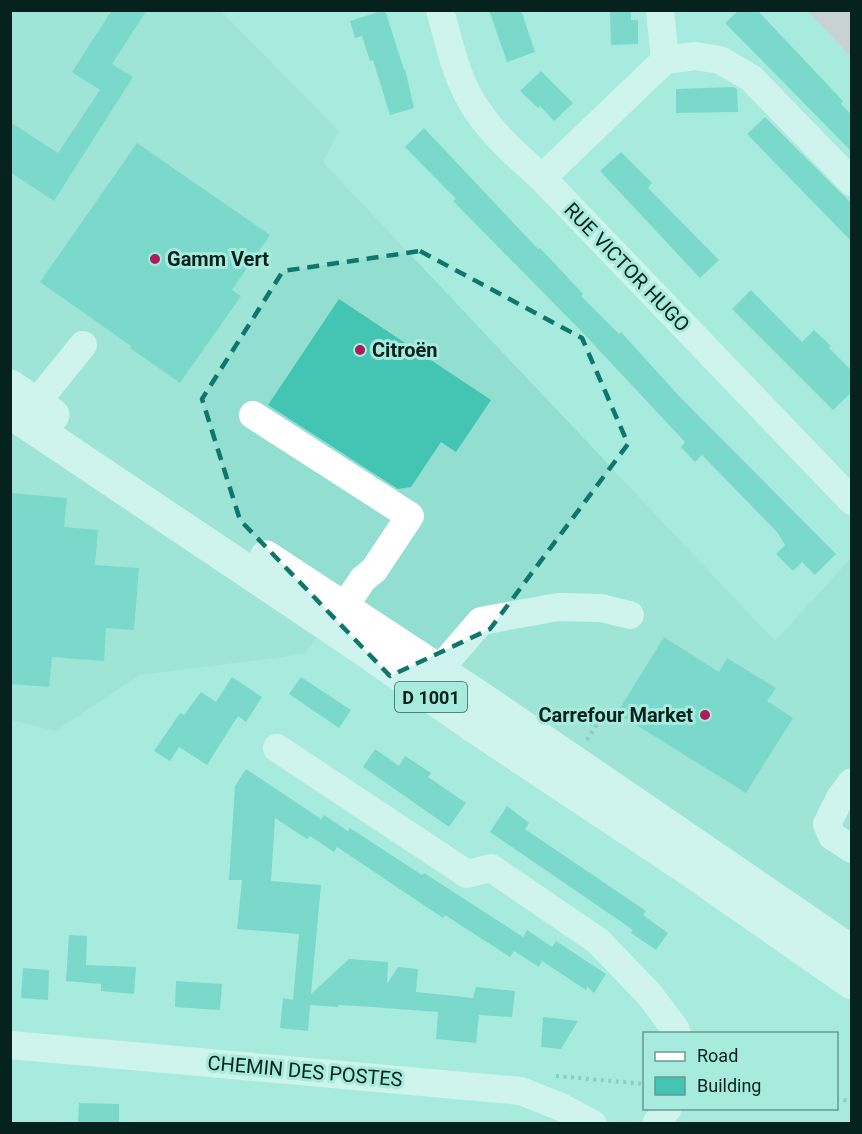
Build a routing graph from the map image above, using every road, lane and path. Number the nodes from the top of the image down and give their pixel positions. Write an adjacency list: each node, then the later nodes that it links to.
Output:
1 (440, 10): 4 (street, RUE VICTOR HUGO)
2 (660, 10): 3 (street)
3 (665, 60): 4 (street); 5 (street)
4 (542, 178): 9 (street, RUE VICTOR HUGO)
5 (852, 182)
6 (83, 345): 7 (street)
7 (19, 400): 10 (main road, D 1001); 17 (main road, D 1001)
8 (253, 415): 10 (street)
9 (852, 501)
10 (344, 607): 12 (main road, D 1001)
11 (630, 615): 12 (street)
12 (441, 672): 16 (main road, D 1001)
13 (277, 748): 18 (street)
14 (852, 782): 15 (street)
15 (852, 849)
16 (852, 952)
17 (852, 983)
18 (676, 1032)
19 (10, 1045): 23 (street, CHEMIN DES POSTES)
20 (555, 1076): 21 (path)
21 (643, 1083)
22 (666, 1110): 24 (street)
23 (593, 1124)
24 (656, 1124)

